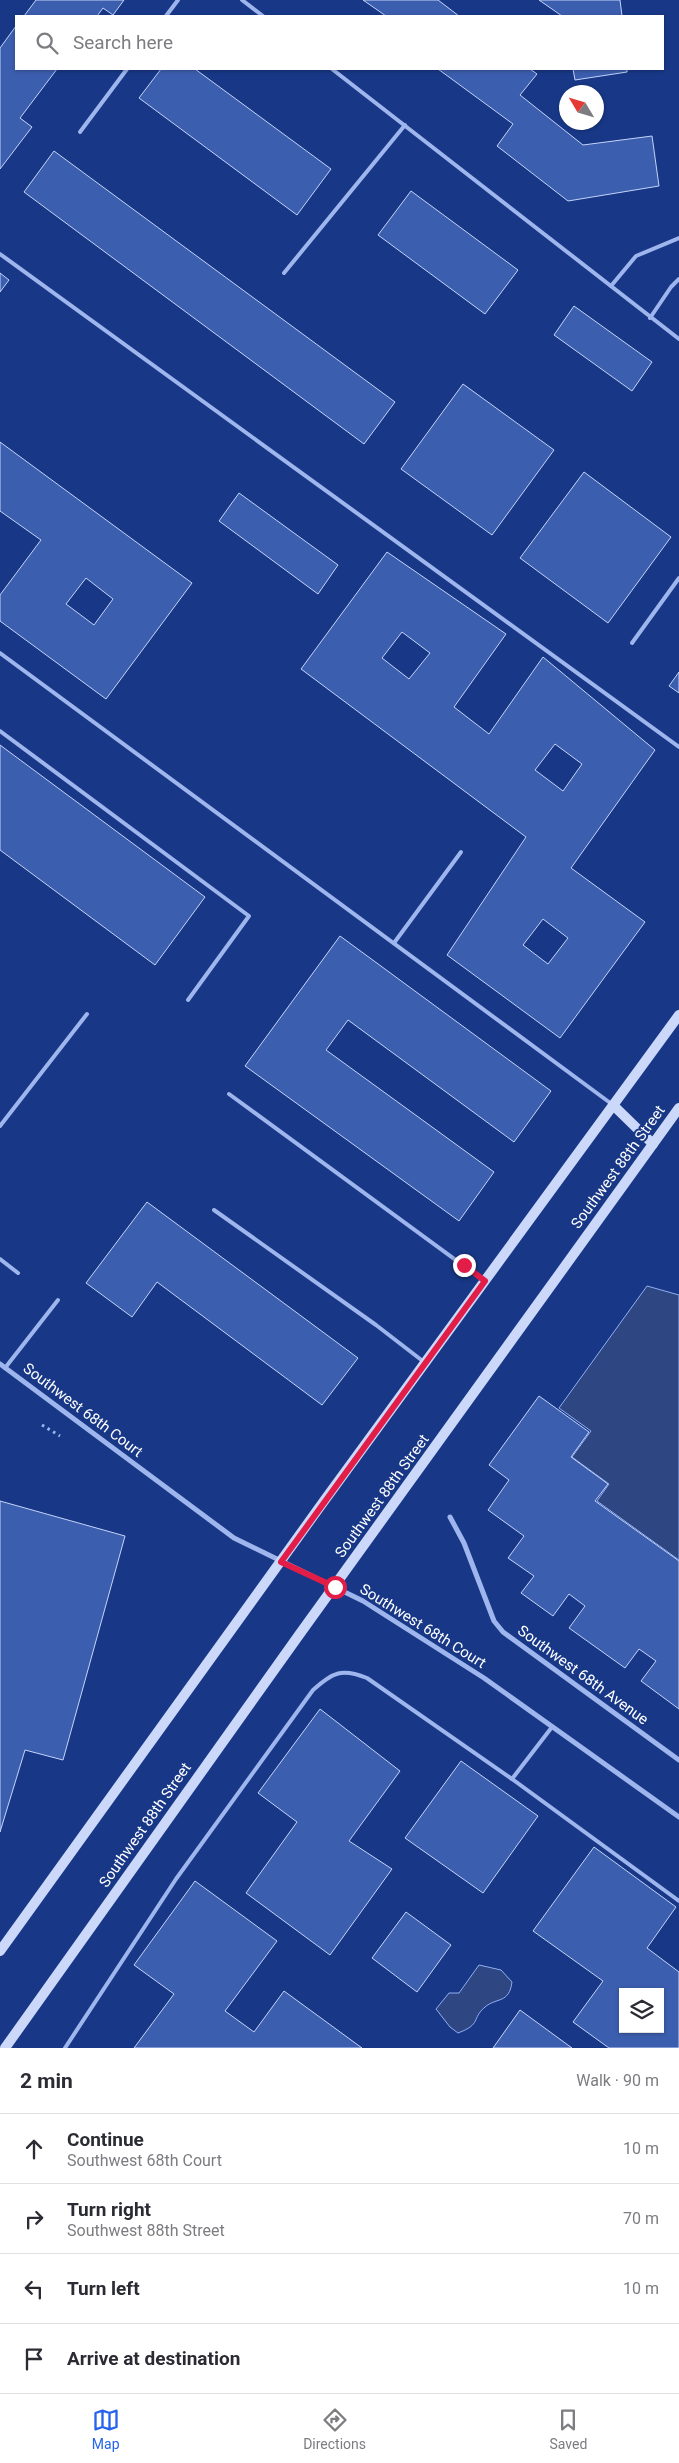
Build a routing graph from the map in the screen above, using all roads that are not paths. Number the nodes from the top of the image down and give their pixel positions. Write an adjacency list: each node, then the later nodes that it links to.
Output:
1 (178, 0): 3 (lane)
2 (242, 0): 4 (lane)
3 (167, 15)
4 (262, 15)
5 (126, 70): 8 (lane)
6 (333, 70): 7 (lane)
7 (405, 125): 11 (lane); 13 (lane)
8 (80, 132)
9 (679, 238): 13 (lane)
10 (0, 254): 20 (lane)
11 (284, 274)
12 (679, 279): 14 (lane)
13 (611, 286): 14 (lane)
14 (650, 318): 15 (lane)
15 (679, 339)
16 (679, 578): 17 (lane)
17 (632, 643)
18 (0, 653): 22 (lane)
19 (0, 731): 23 (lane)
20 (679, 747)
21 (461, 852): 22 (lane)
22 (394, 943): 27 (lane)
23 (188, 1000)
24 (87, 1014): 29 (lane)
25 (679, 1015): 27 (street)
26 (229, 1094): 34 (lane)
27 (613, 1105): 30 (street); 34 (street)
28 (679, 1108): 30 (street, Southwest 88th Street)
29 (0, 1126)
30 (653, 1144): 40 (street, Southwest 88th Street)
31 (214, 1210): 36 (lane)
32 (0, 1259): 33 (lane)
33 (18, 1273)
34 (485, 1281): 36 (street)
35 (58, 1300): 37 (lane)
36 (424, 1362): 39 (street)
37 (2, 1366): 39 (street, Southwest 68th Court)
38 (450, 1517): 42 (street, Southwest 68th Avenue)
39 (281, 1562): 40 (street, Southwest 68th Court); 46 (street)
40 (335, 1587): 41 (street, Southwest 68th Court); 47 (street, Southwest 88th Street)
41 (552, 1727): 43 (lane); 44 (street, Southwest 68th Court)
42 (679, 1760)
43 (512, 1779): 45 (lane); 48 (lane)
44 (679, 1817)
45 (679, 1901)
46 (0, 1951)
47 (4, 2048)
48 (65, 2048)

